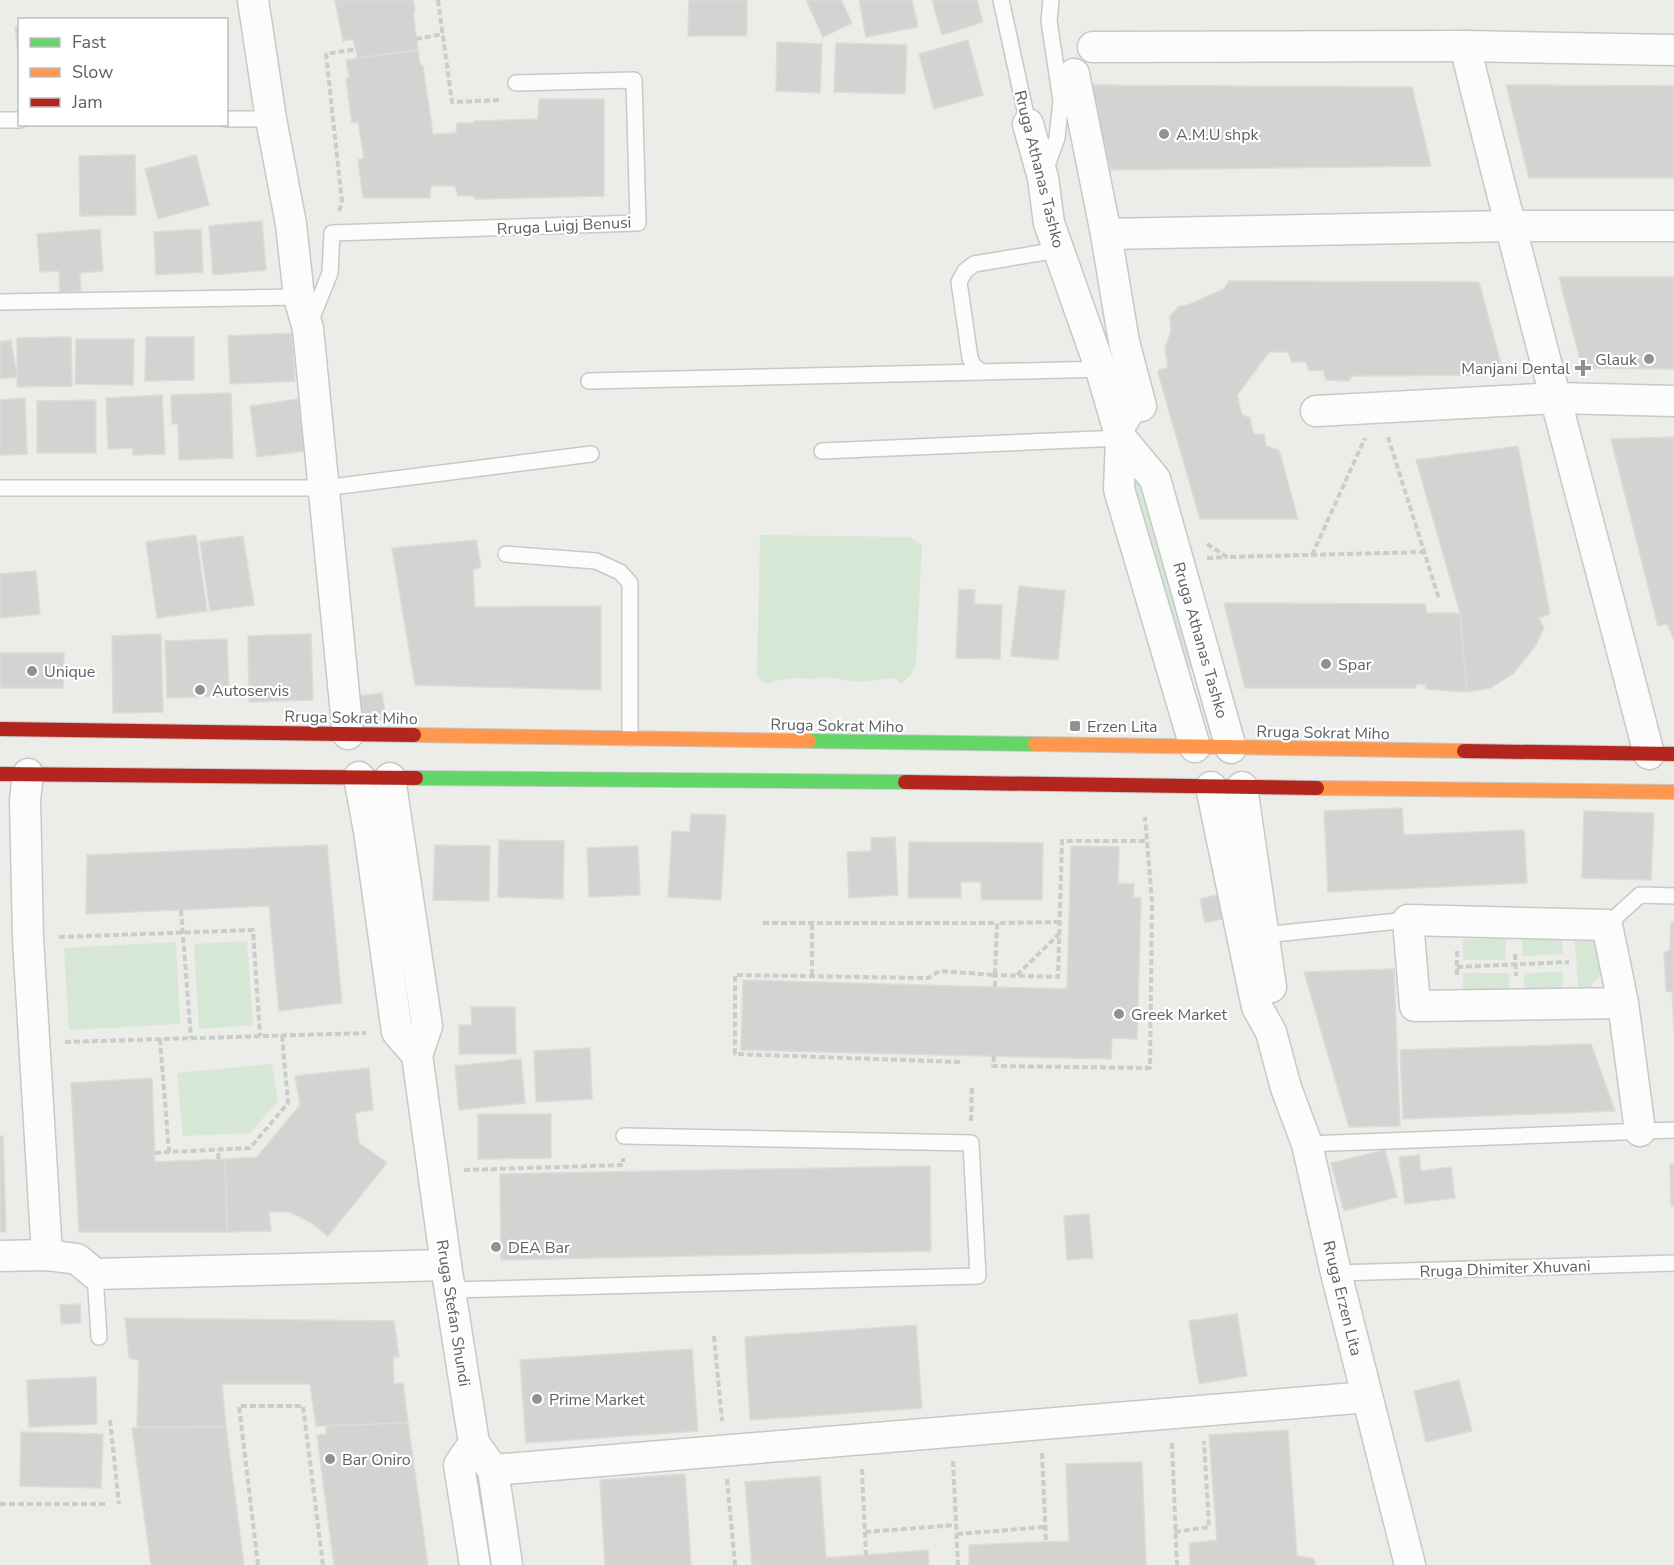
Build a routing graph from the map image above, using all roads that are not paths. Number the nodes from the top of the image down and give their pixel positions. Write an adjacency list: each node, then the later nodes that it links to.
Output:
1 (253, 0): 10 (street)
2 (1001, 0): 13 (lane, Rruga Athanas Tashko)
3 (1051, 0): 14 (lane)
4 (1465, 46): 5 (street); 6 (street); 15 (street)
5 (1093, 47)
6 (1674, 50)
7 (1074, 74): 17 (street)
8 (516, 83): 21 (lane, Rruga Luigj Benusi)
9 (228, 119): 10 (lane)
10 (271, 119): 19 (street)
11 (0, 120): 12 (lane)
12 (18, 120)
13 (1028, 124): 14 (street, Rruga Athanas Tashko)
14 (1043, 178): 18 (street, Rruga Athanas Tashko)
15 (1510, 226): 16 (street); 17 (street); 26 (street)
16 (1674, 226)
17 (1106, 234): 22 (street)
18 (1058, 250): 23 (street, Rruga Athanas Tashko); 24 (lane)
19 (299, 297): 20 (lane); 21 (street)
20 (0, 302)
21 (308, 329): 34 (street)
22 (1130, 363): 23 (lane); 28 (street)
23 (1101, 370): 24 (lane); 30 (street, Rruga Athanas Tashko)
24 (982, 372): 25 (lane)
25 (589, 381)
26 (1557, 398): 27 (street); 29 (street); 40 (street)
27 (1674, 401)
28 (1141, 406): 30 (lane)
29 (1316, 411)
30 (1121, 438): 31 (lane); 38 (street, Rruga Athanas Tashko); 39 (street, Rruga Athanas Tashko)
31 (822, 451)
32 (591, 454): 34 (lane)
33 (0, 488): 34 (lane)
34 (324, 488): 41 (street)
35 (506, 554): 37 (lane)
36 (0, 729): 41 (main road, Rruga Sokrat Miho)
37 (630, 738): 38 (main road, Rruga Sokrat Miho); 41 (main road, Rruga Sokrat Miho)
38 (1197, 752): 39 (main road, Rruga Sokrat Miho)
39 (1233, 753): 40 (main road, Rruga Sokrat Miho)
40 (1661, 754)
41 (363, 759): 42 (main road, Rruga Sokrat Miho); 43 (main road, Rruga Sokrat Miho); 52 (street, Rruga Stefan Shundi); 52 (street)
42 (14, 774): 57 (street)
43 (1209, 782): 44 (main road, Rruga Sokrat Miho); 51 (street, Rruga Erzen Lita)
44 (1241, 782): 45 (main road, Rruga Sokrat Miho); 49 (street, Rruga Erzen Lita)
45 (1674, 792)
46 (1674, 896): 48 (lane)
47 (1408, 920): 48 (street); 49 (lane); 50 (street)
48 (1607, 925): 50 (street)
49 (1264, 935): 51 (street, Rruga Erzen Lita)
50 (1623, 1003): 54 (street)
51 (1271, 1032): 56 (street, Rruga Erzen Lita)
52 (417, 1055): 62 (street, Rruga Stefan Shundi)
53 (1674, 1130): 54 (lane)
54 (1641, 1131): 56 (lane)
55 (624, 1136): 62 (lane)
56 (1307, 1144): 60 (street, Rruga Erzen Lita)
57 (47, 1255): 58 (street); 61 (street)
58 (0, 1256)
59 (1674, 1263): 60 (lane, Rruga Dhimiter Xhuvani)
60 (1336, 1273): 64 (street, Rruga Erzen Lita)
61 (95, 1274): 62 (street); 63 (lane)
62 (448, 1277): 65 (street, Rruga Stefan Shundi)
63 (99, 1337)
64 (1367, 1397): 66 (street); 69 (street, Rruga Erzen Lita)
65 (474, 1443): 66 (street, Rruga Stefan Shundi); 67 (street)
66 (493, 1470): 68 (street, Rruga Stefan Shundi)
67 (475, 1565)
68 (507, 1565)
69 (1410, 1565)

